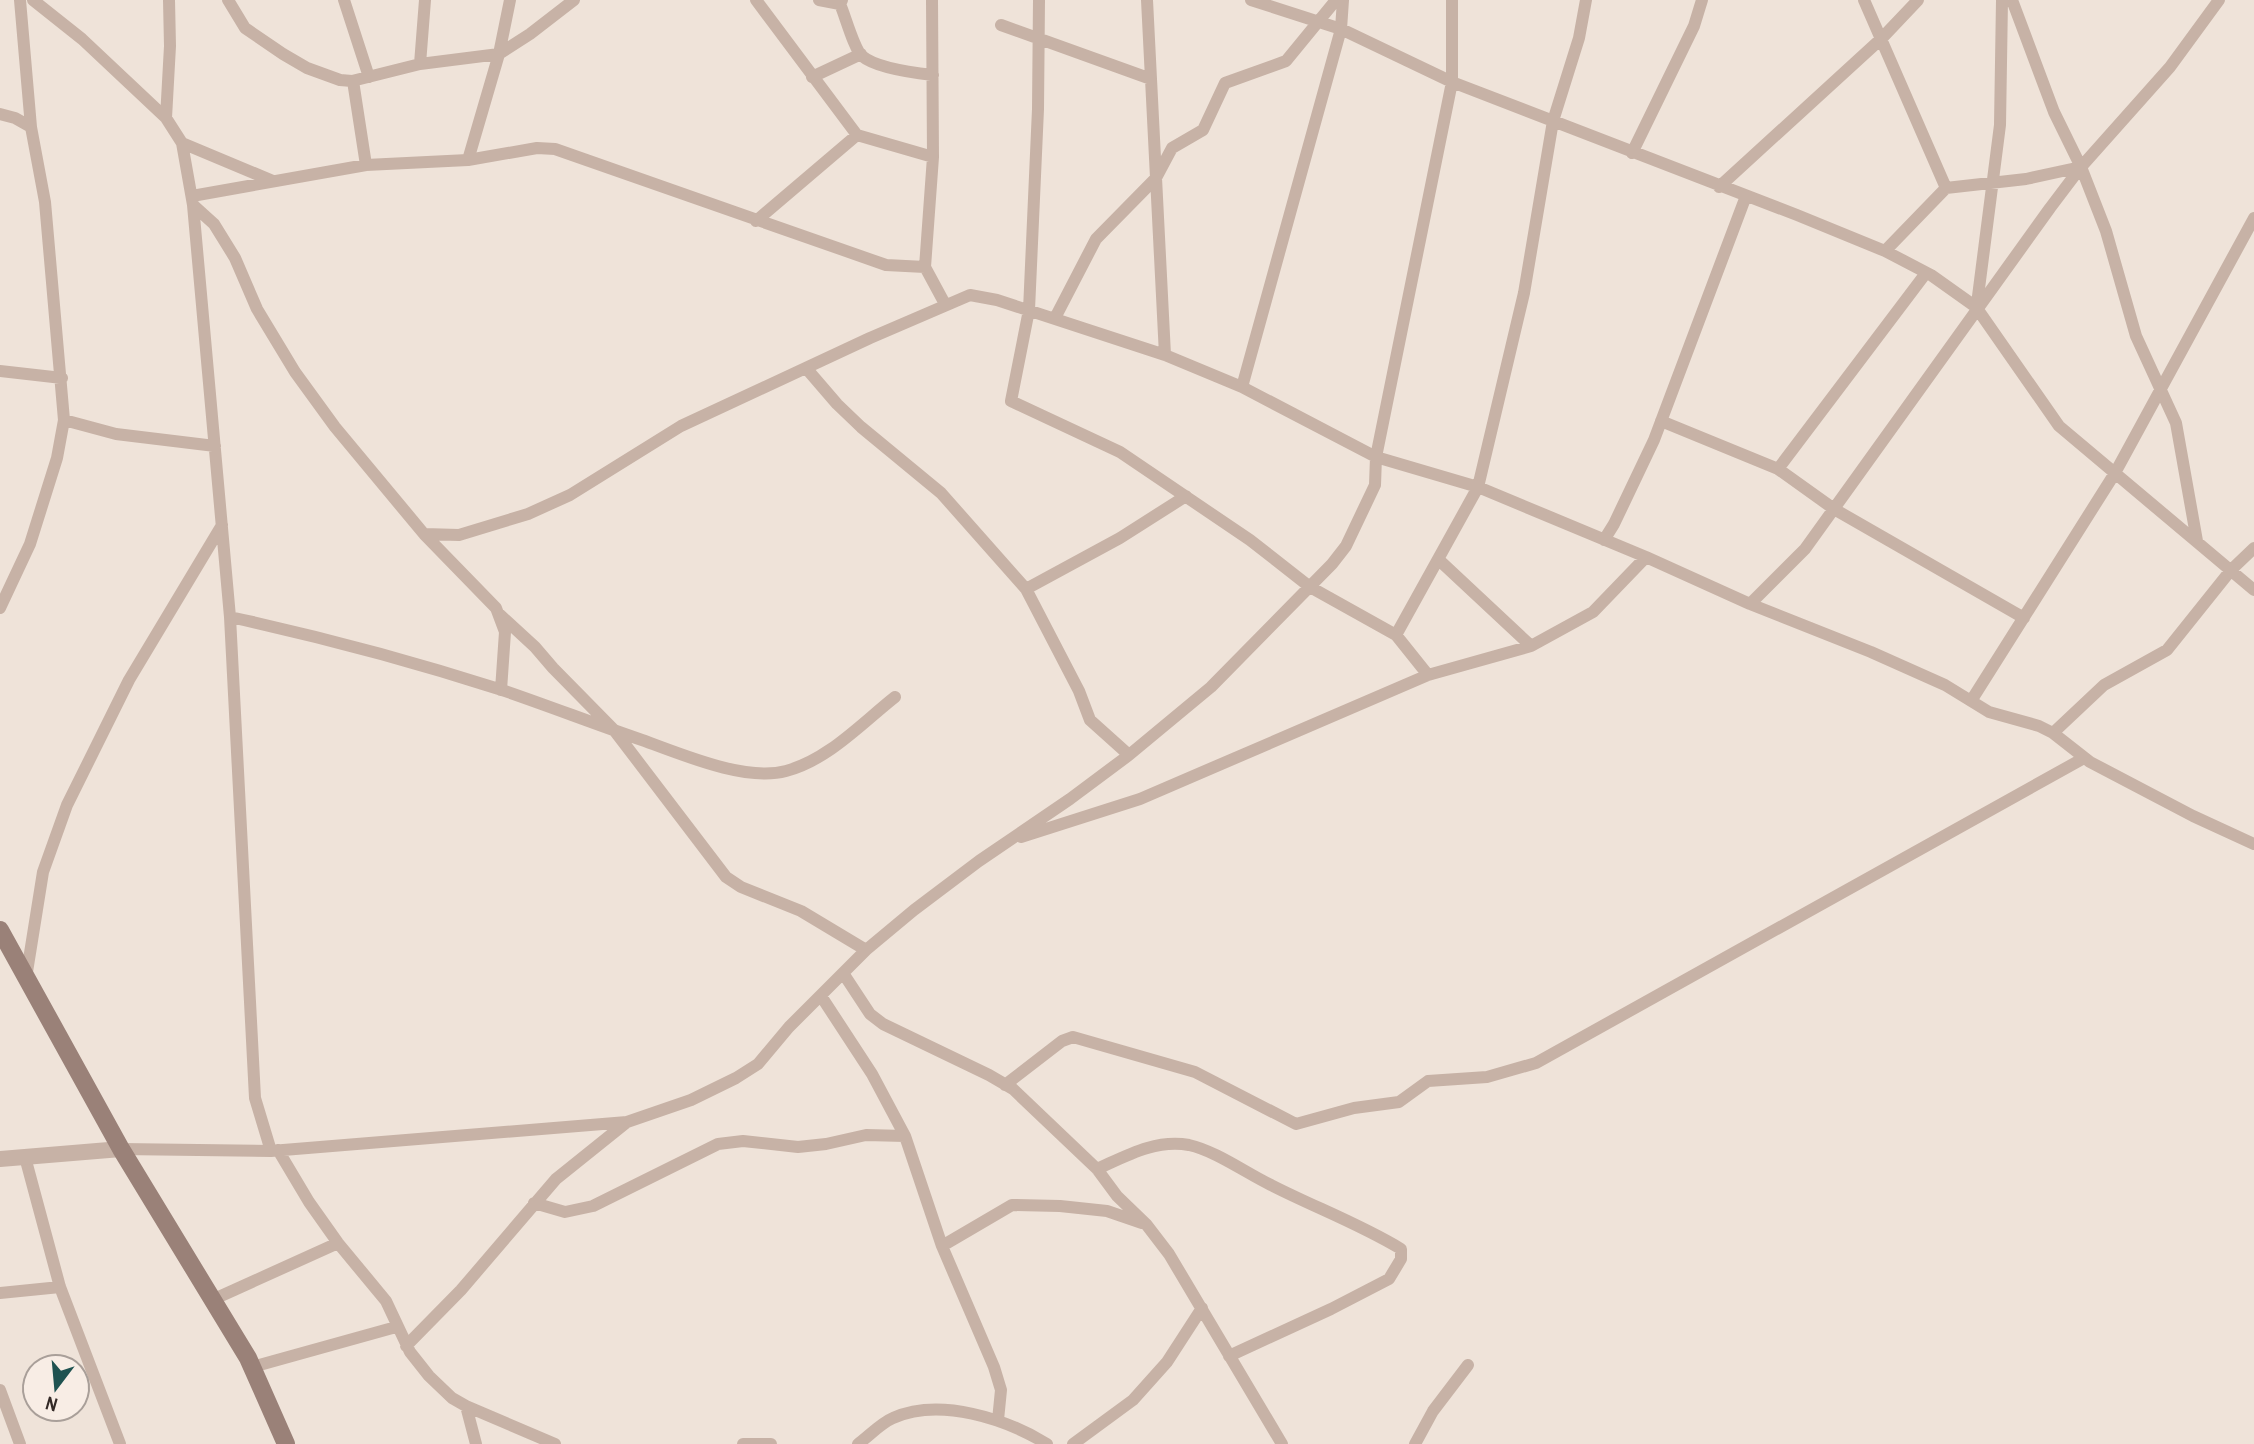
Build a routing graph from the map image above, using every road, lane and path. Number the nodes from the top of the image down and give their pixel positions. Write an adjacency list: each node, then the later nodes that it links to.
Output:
1 (20, 0): 43 (street)
2 (33, 0): 41 (street)
3 (169, 0): 41 (street)
4 (228, 0): 38 (street)
5 (344, 0): 35 (street)
6 (425, 0): 33 (street)
7 (510, 0): 31 (street)
8 (574, 0): 31 (street)
9 (756, 0): 36 (street)
10 (819, 0): 25 (street)
11 (932, 0): 34 (street)
12 (1039, 0): 30 (street)
13 (1147, 0): 37 (street)
14 (1252, 0): 26 (street)
15 (1335, 0): 26 (street)
16 (1343, 0): 28 (street)
17 (1452, 0): 39 (street)
18 (1586, 0): 42 (street)
19 (1702, 0): 46 (street)
20 (1864, 0): 29 (street)
21 (1918, 0): 29 (street)
22 (2002, 0): 53 (street)
23 (2012, 0): 50 (street)
24 (2220, 0): 50 (street)
25 (841, 2): 32 (street)
26 (1318, 22): 28 (street); 51 (street)
27 (1001, 25): 30 (street)
28 (1341, 29): 39 (street); 71 (street)
29 (1882, 38): 54 (street); 55 (street)
30 (1038, 39): 37 (street); 65 (street)
31 (499, 54): 33 (street); 48 (street)
32 (860, 54): 34 (street); 36 (street)
33 (420, 64): 35 (street)
34 (933, 75): 47 (street)
35 (369, 77): 38 (street)
36 (812, 77): 44 (street)
37 (1151, 79): 51 (street)
38 (353, 81): 49 (street)
39 (1452, 82): 42 (street); 76 (street)
40 (0, 114): 43 (street)
41 (166, 118): 45 (street)
42 (1553, 121): 46 (street); 79 (street)
43 (30, 127): 70 (street)
44 (857, 135): 47 (street); 59 (street)
45 (182, 143): 52 (street); 57 (street)
46 (1632, 153): 54 (street)
47 (933, 157): 61 (street)
48 (468, 160): 49 (street); 59 (street)
49 (366, 165): 52 (street)
50 (2081, 167): 53 (street); 64 (street); 72 (street)
51 (1156, 178): 66 (street); 67 (street)
52 (273, 181): 57 (street)
53 (1992, 183): 55 (street); 64 (street)
54 (1719, 187): 56 (street)
55 (1945, 188): 60 (street)
56 (1746, 196): 60 (street); 74 (street)
57 (192, 200): 75 (street); 83 (street)
58 (2254, 218): 72 (street)
59 (756, 221): 61 (street)
60 (1885, 251): 62 (street)
61 (925, 267): 63 (street)
62 (1927, 273): 64 (street); 77 (street)
63 (945, 304): 65 (street); 68 (street)
64 (1976, 307): 78 (street); 81 (street)
65 (1029, 310): 66 (street); 80 (street)
66 (1055, 318): 67 (street)
67 (1165, 355): 71 (street)
68 (806, 368): 83 (street); 91 (street)
69 (0, 370): 70 (street)
70 (62, 378): 73 (street)
71 (1242, 387): 76 (street)
72 (2161, 390): 78 (street); 85 (street)
73 (64, 420): 75 (street); 94 (street)
74 (1661, 421): 77 (street); 84 (street)
75 (215, 446): 82 (street)
76 (1376, 457): 79 (street); 90 (street)
77 (1778, 469): 81 (street)
78 (2115, 473): 85 (street); 97 (street)
79 (1479, 487): 84 (street); 88 (street)
80 (1186, 496): 90 (street); 91 (street)
81 (1834, 509): 93 (street); 97 (street)
82 (222, 525): 96 (street); 113 (street)
83 (424, 534): 95 (street)
84 (1604, 540): 87 (street)
85 (2197, 541): 89 (street)
86 (2254, 548): 89 (street)
87 (1646, 557): 93 (street); 99 (street)
88 (1439, 560): 98 (street); 99 (street)
89 (2231, 570): 92 (street); 105 (street)
90 (1310, 587): 98 (street); 106 (street)
91 (1026, 589): 106 (street)
92 (2254, 590)
93 (1751, 604): 103 (street)
94 (0, 608)
95 (498, 613): 101 (street); 104 (street)
96 (230, 617): 101 (street); 119 (street)
97 (2024, 618): 103 (street)
98 (1396, 635): 100 (street)
99 (1531, 646): 100 (street)
100 (1428, 675): 108 (street)
101 (500, 690): 104 (street)
102 (895, 697): 104 (street)
103 (1971, 701): 105 (street)
104 (614, 730): 111 (street)
105 (2053, 733): 107 (street)
106 (1129, 755): 108 (street)
107 (2084, 758): 109 (street); 115 (street)
108 (1009, 841): 111 (street)
109 (2254, 844)
110 (0, 930): 113 (main road)
111 (866, 950): 112 (street)
112 (843, 973): 114 (street); 115 (street)
113 (26, 979): 118 (main road)
114 (821, 996): 116 (street); 117 (street)
115 (1005, 1084): 122 (street)
116 (627, 1122): 119 (street); 123 (street)
117 (905, 1136): 123 (street); 126 (street)
118 (121, 1149): 119 (street); 120 (street); 129 (main road)
119 (274, 1151): 125 (street)
120 (25, 1157): 121 (street); 127 (street)
121 (0, 1159)
122 (1097, 1169): 124 (street); 133 (street)
123 (534, 1203): 132 (street)
124 (1146, 1224): 126 (street); 130 (street)
125 (338, 1242): 129 (street); 131 (street)
126 (942, 1246): 138 (street)
127 (60, 1287): 128 (street); 140 (street)
128 (0, 1293)
129 (212, 1300): 135 (main road)
130 (1202, 1308): 133 (street); 148 (street)
131 (396, 1327): 132 (street); 135 (street)
132 (406, 1346): 137 (street)
133 (1230, 1356): 149 (street)
134 (1468, 1365): 150 (street)
135 (252, 1367): 141 (main road)
136 (0, 1390): 139 (street)
137 (466, 1406): 142 (street); 143 (street)
138 (998, 1420): 146 (street); 147 (street)
139 (20, 1444)
140 (120, 1444)
141 (286, 1444)
142 (477, 1444)
143 (555, 1444)
144 (743, 1444): 145 (street)
145 (771, 1444)
146 (858, 1444)
147 (1047, 1444)
148 (1073, 1444)
149 (1282, 1444)
150 (1415, 1444)

